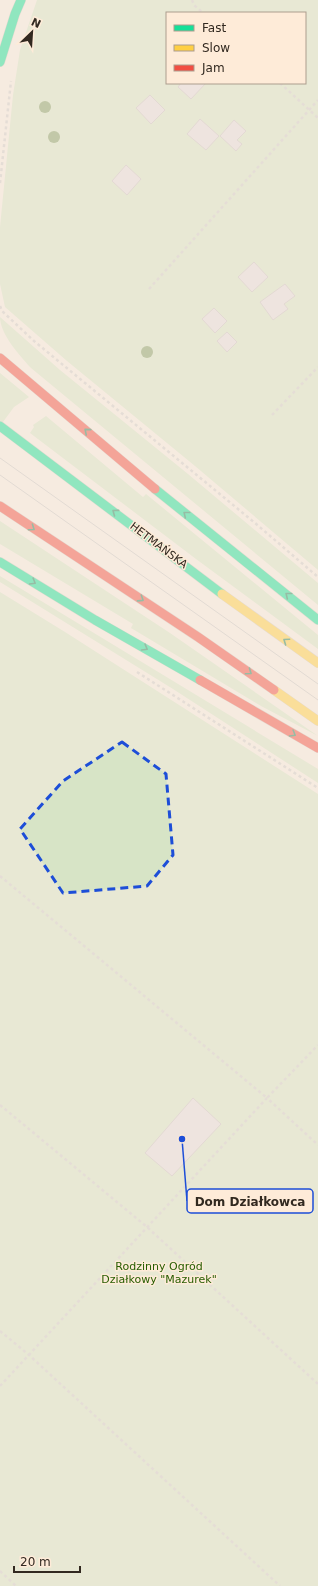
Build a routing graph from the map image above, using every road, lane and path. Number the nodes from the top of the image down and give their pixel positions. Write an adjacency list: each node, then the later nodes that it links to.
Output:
1 (21, 0): 4 (main road)
2 (192, 0): 3 (path)
3 (202, 12)
4 (0, 62)
5 (11, 75): 10 (path)
6 (281, 84): 8 (path)
7 (318, 100): 8 (path)
8 (309, 110): 9 (path); 11 (path)
9 (318, 118)
10 (0, 183)
11 (149, 289)
12 (0, 306): 21 (path)
13 (4, 348): 16 (main road)
14 (0, 358): 16 (main road)
15 (318, 367): 17 (path)
16 (28, 380): 22 (main road, one-way to 16)
17 (272, 415)
18 (0, 426): 23 (main road, HETMAŃSKA, one-way to 18)
19 (0, 506): 25 (main road, one-way to 25)
20 (0, 562): 26 (main road, one-way to 26)
21 (318, 577)
22 (318, 620)
23 (318, 663)
24 (131, 668): 27 (path)
25 (318, 721)
26 (318, 748)
27 (318, 788)
28 (0, 876): 30 (path)
29 (318, 1045): 30 (path)
30 (267, 1098): 32 (path); 33 (path)
31 (0, 1105): 33 (path)
32 (318, 1145)
33 (147, 1227): 35 (path); 36 (path)
34 (0, 1331): 35 (path)
35 (29, 1354): 37 (path); 40 (path)
36 (318, 1384)
37 (0, 1386)
38 (0, 1571): 39 (path)
39 (16, 1586)
40 (280, 1586)

